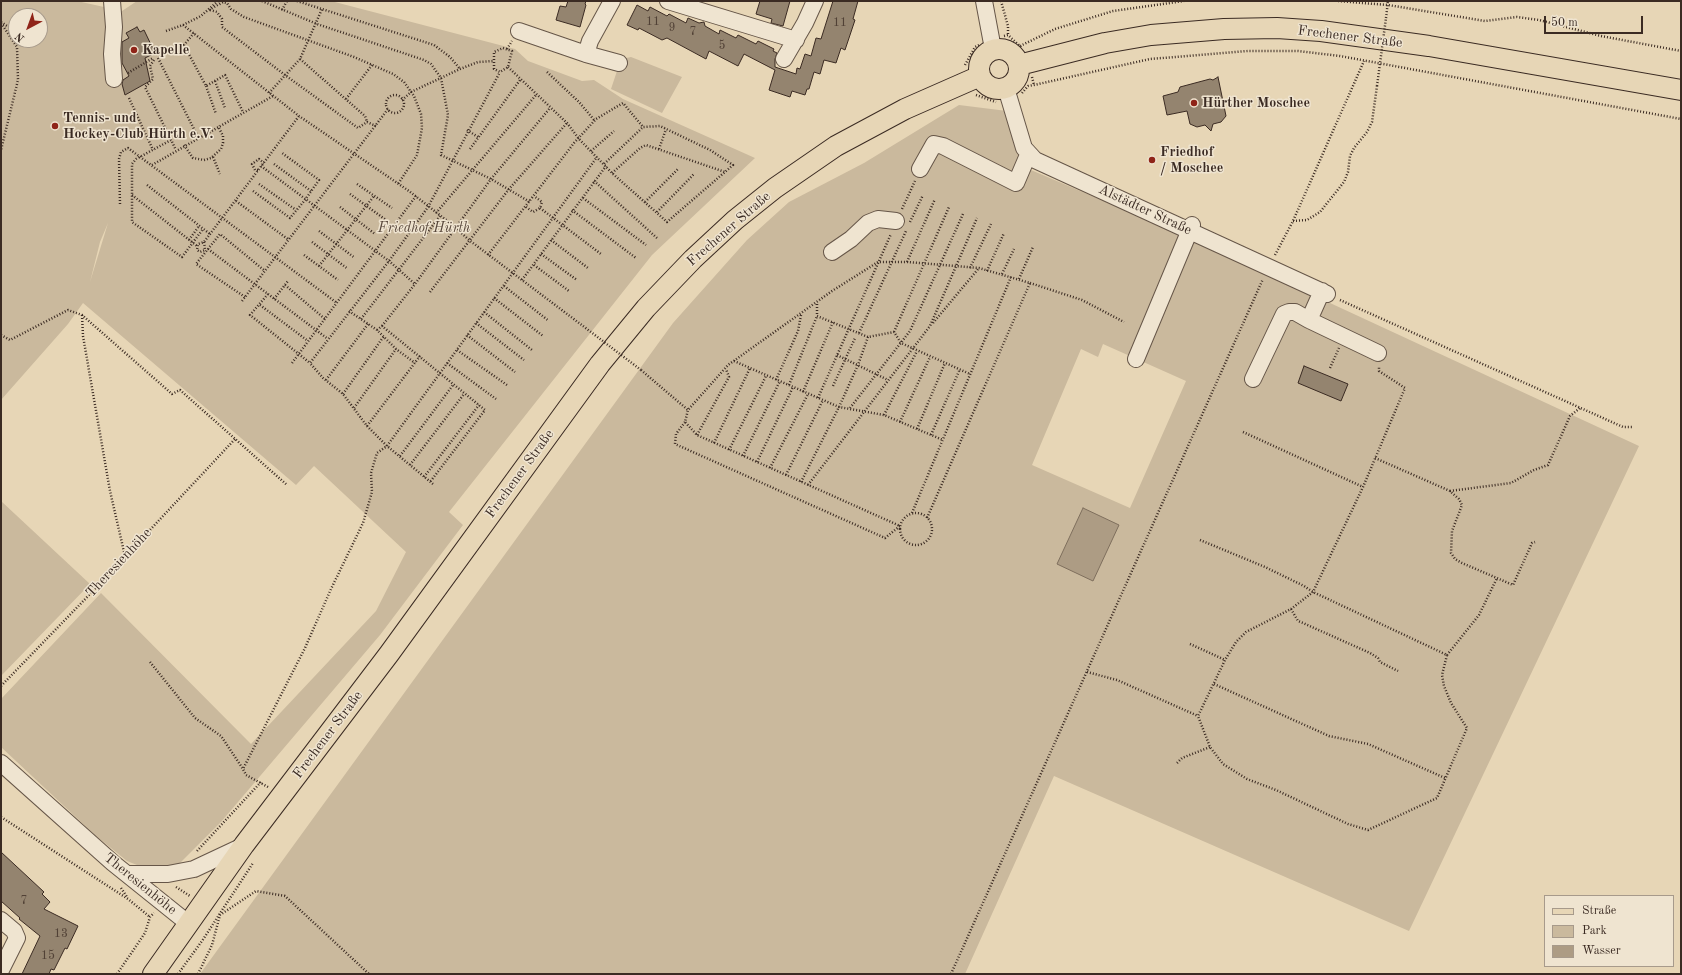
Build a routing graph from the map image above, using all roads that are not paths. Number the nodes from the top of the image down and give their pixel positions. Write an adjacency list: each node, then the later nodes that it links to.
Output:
1 (112, 1): 14 (street)
2 (612, 1): 9 (street)
3 (668, 1): 7 (street)
4 (814, 1): 7 (street)
5 (984, 1): 8 (street)
6 (519, 31): 9 (street)
7 (796, 40): 11 (street)
8 (992, 45): 10 (main road); 13 (main road)
9 (586, 54): 12 (street)
10 (1023, 58): 15 (main road, Frechener Straße); 16 (main road)
11 (784, 59)
12 (619, 63)
13 (975, 78): 16 (main road); 27 (main road, Frechener Straße)
14 (114, 79)
15 (1681, 90)
16 (1007, 94): 17 (street)
17 (1028, 155): 18 (street); 20 (street, Alstädter Straße)
18 (920, 169)
19 (896, 221): 21 (street)
20 (1191, 228): 22 (street, Alstädter Straße); 24 (street)
21 (832, 252)
22 (1309, 320): 23 (street); 25 (street)
23 (1378, 353)
24 (1136, 359)
25 (1253, 379)
26 (3, 768): 28 (street, Theresienhöhe)
27 (244, 845): 28 (street); 30 (main road, Frechener Straße)
28 (127, 874): 30 (street, Theresienhöhe)
29 (1, 920): 31 (street)
30 (190, 924): 32 (main road, Frechener Straße)
31 (1, 970)
32 (153, 974)

